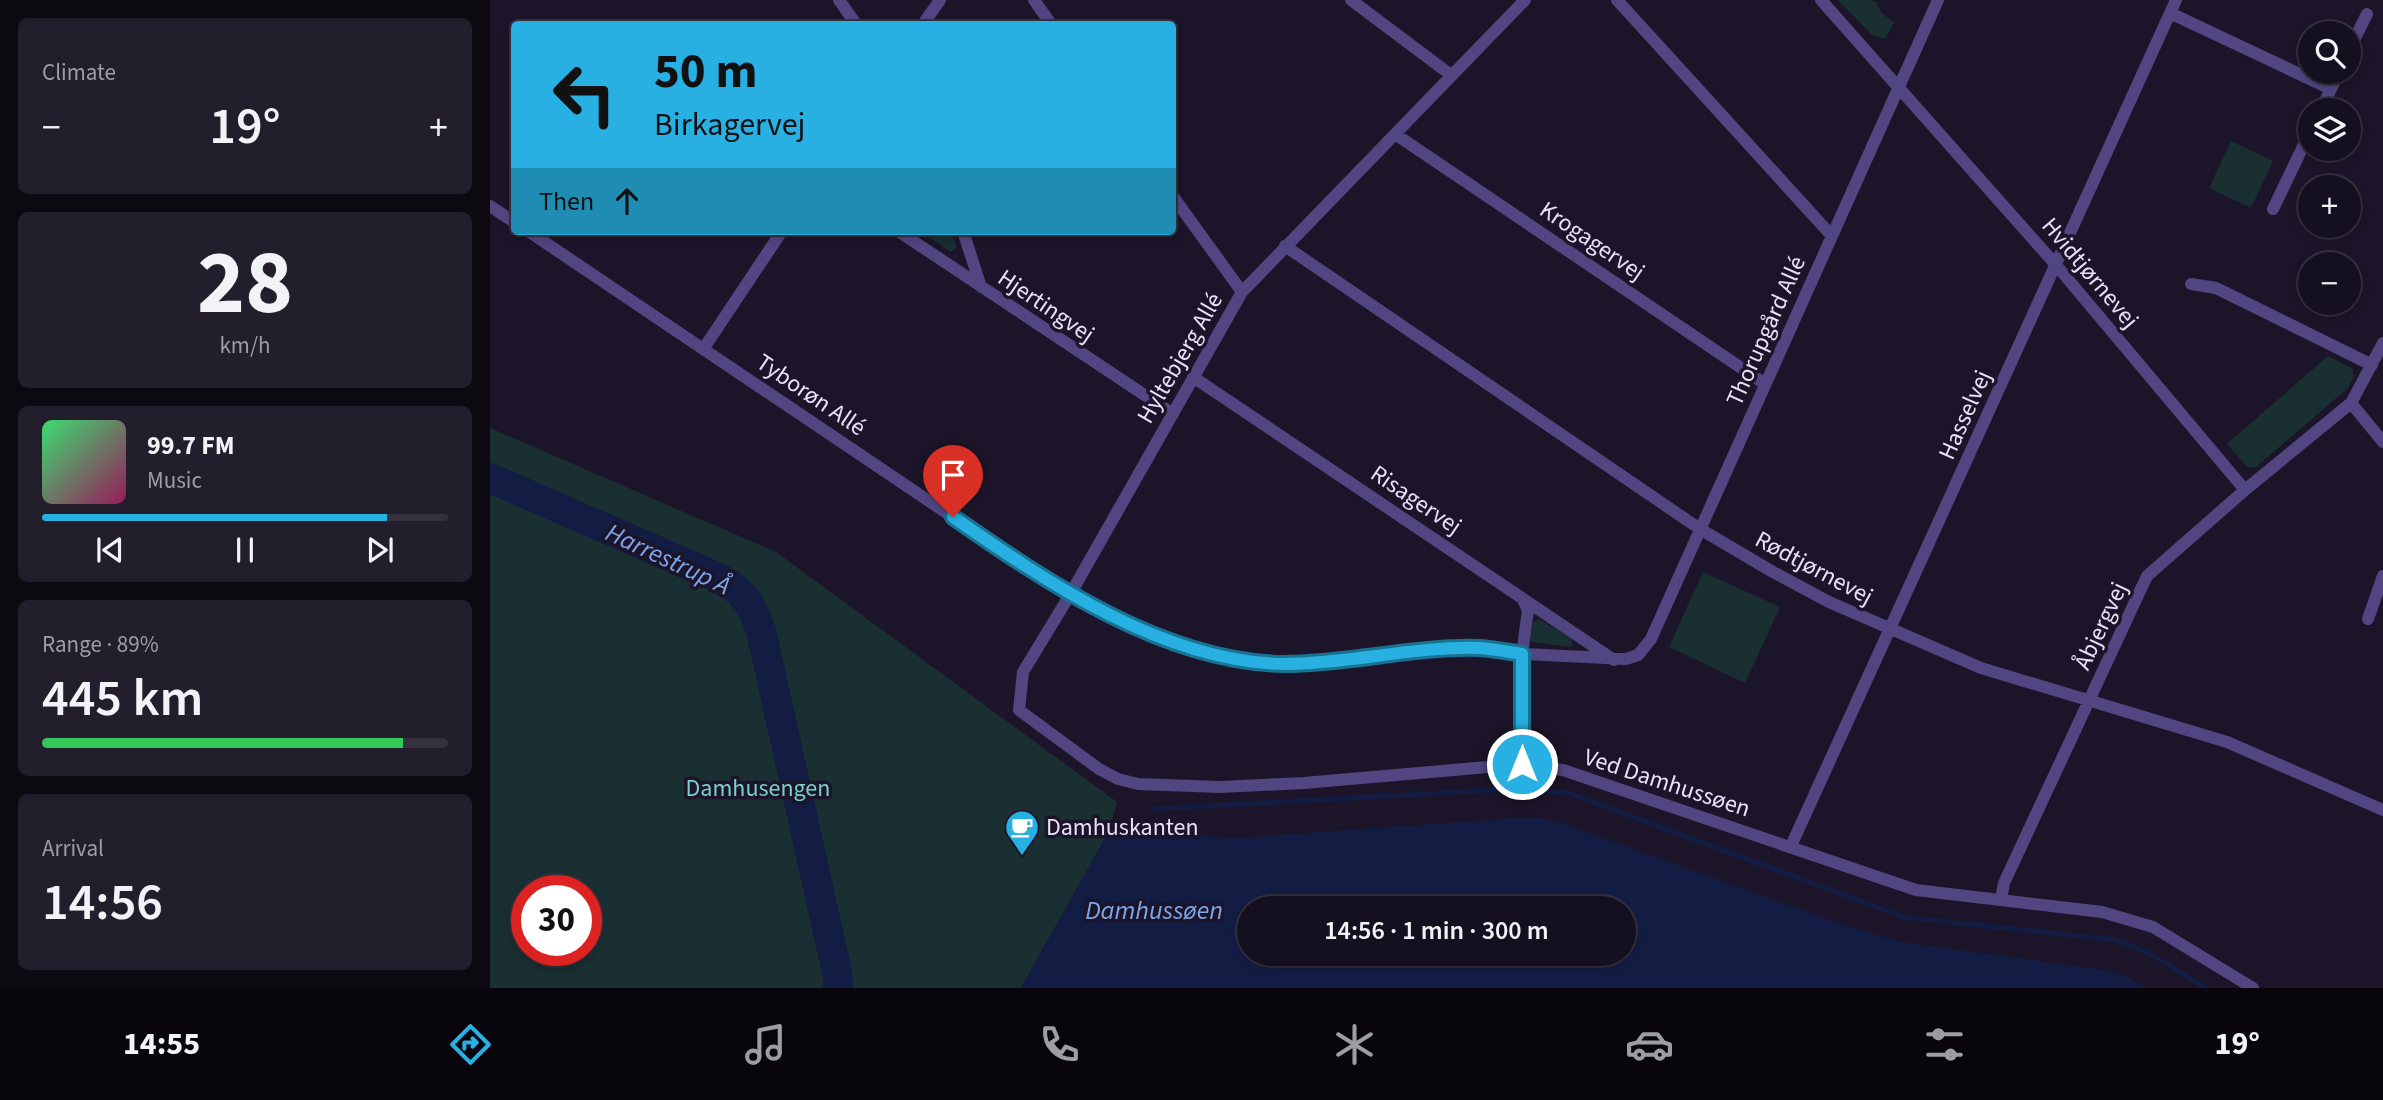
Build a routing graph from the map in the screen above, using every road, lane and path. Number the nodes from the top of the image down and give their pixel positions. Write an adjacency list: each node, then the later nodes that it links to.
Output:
1 (839, 0): 12 (street)
2 (940, 0): 13 (street)
3 (1034, 0): 14 (street)
4 (1352, 0): 16 (street)
5 (1525, 0): 16 (street, Hyltebjerg Allé)
6 (1617, 0): 31 (street)
7 (1821, 0): 18 (street, Hvidtjørnevej)
8 (1938, 0): 18 (street, Thorupgård Allé)
9 (2176, 0): 10 (street, Hasselvej)
10 (2170, 13): 19 (street); 33 (street, Hasselvej)
11 (2367, 14): 15 (street)
12 (854, 21)
13 (925, 21)
14 (1049, 21)
15 (2361, 26)
16 (1451, 75): 21 (street, Hyltebjerg Allé)
17 (2333, 84): 19 (street)
18 (1899, 87): 31 (street, Thorupgård Allé); 33 (street, Hvidtjørnevej)
19 (2331, 89): 20 (street)
20 (2327, 98)
21 (1395, 134): 32 (street, Hyltebjerg Allé); 41 (street, Krogagervej)
22 (2298, 157): 25 (street)
23 (1176, 201): 36 (street)
24 (490, 206): 26 (street)
25 (2273, 209)
26 (511, 220)
27 (534, 235): 38 (street, Tyborøn Allé)
28 (779, 235): 38 (street)
29 (904, 235): 35 (street, Hjertingvej)
30 (964, 235): 35 (street)
31 (1832, 236): 41 (street, Thorupgård Allé)
32 (1285, 246): 36 (street, Hyltebjerg Allé); 46 (street, Rødtjørnevej)
33 (2056, 264): 45 (street, Hvidtjørnevej); 51 (street, Hasselvej)
34 (2191, 284): 39 (street)
35 (981, 288): 43 (street, Hjertingvej)
36 (1242, 292): 40 (street, Hyltebjerg Allé)
37 (2383, 343): 39 (street, Åbjergvej)
38 (704, 348): 48 (street, Tyborøn Allé)
39 (2372, 366): 42 (street, Åbjergvej)
40 (1193, 377): 43 (street, Hyltebjerg Allé); 49 (street, Risagervej)
41 (1765, 383): 46 (street, Thorupgård Allé)
42 (2351, 403): 44 (street); 45 (street, Åbjergvej)
43 (1172, 414): 48 (street, Hyltebjerg Allé)
44 (2383, 442)
45 (2245, 490): 54 (street, Åbjergvej)
46 (1700, 529): 51 (street, Rødtjørnevej); 53 (street, Thorupgård Allé)
47 (2383, 576): 50 (street)
48 (1071, 593): 52 (street, Tyborøn Allé); 55 (street, Hyltebjerg Allé)
49 (1521, 596): 52 (street); 53 (street, Risagervej)
50 (2368, 619)
51 (1890, 630): 54 (street, Rødtjørnevej); 58 (street, Hasselvej)
52 (1522, 654): 53 (street, Tyborøn Allé); 56 (street)
53 (1614, 660)
54 (2089, 701): 57 (street, Rødtjørnevej); 59 (street, Åbjergvej)
55 (1020, 710): 56 (street, Ved Damhussøen)
56 (1522, 764): 58 (street, Ved Damhussøen)
57 (2383, 810)
58 (1791, 846): 59 (street, Ved Damhussøen)
59 (2001, 899): 60 (street, Ved Damhussøen)
60 (2253, 988)

